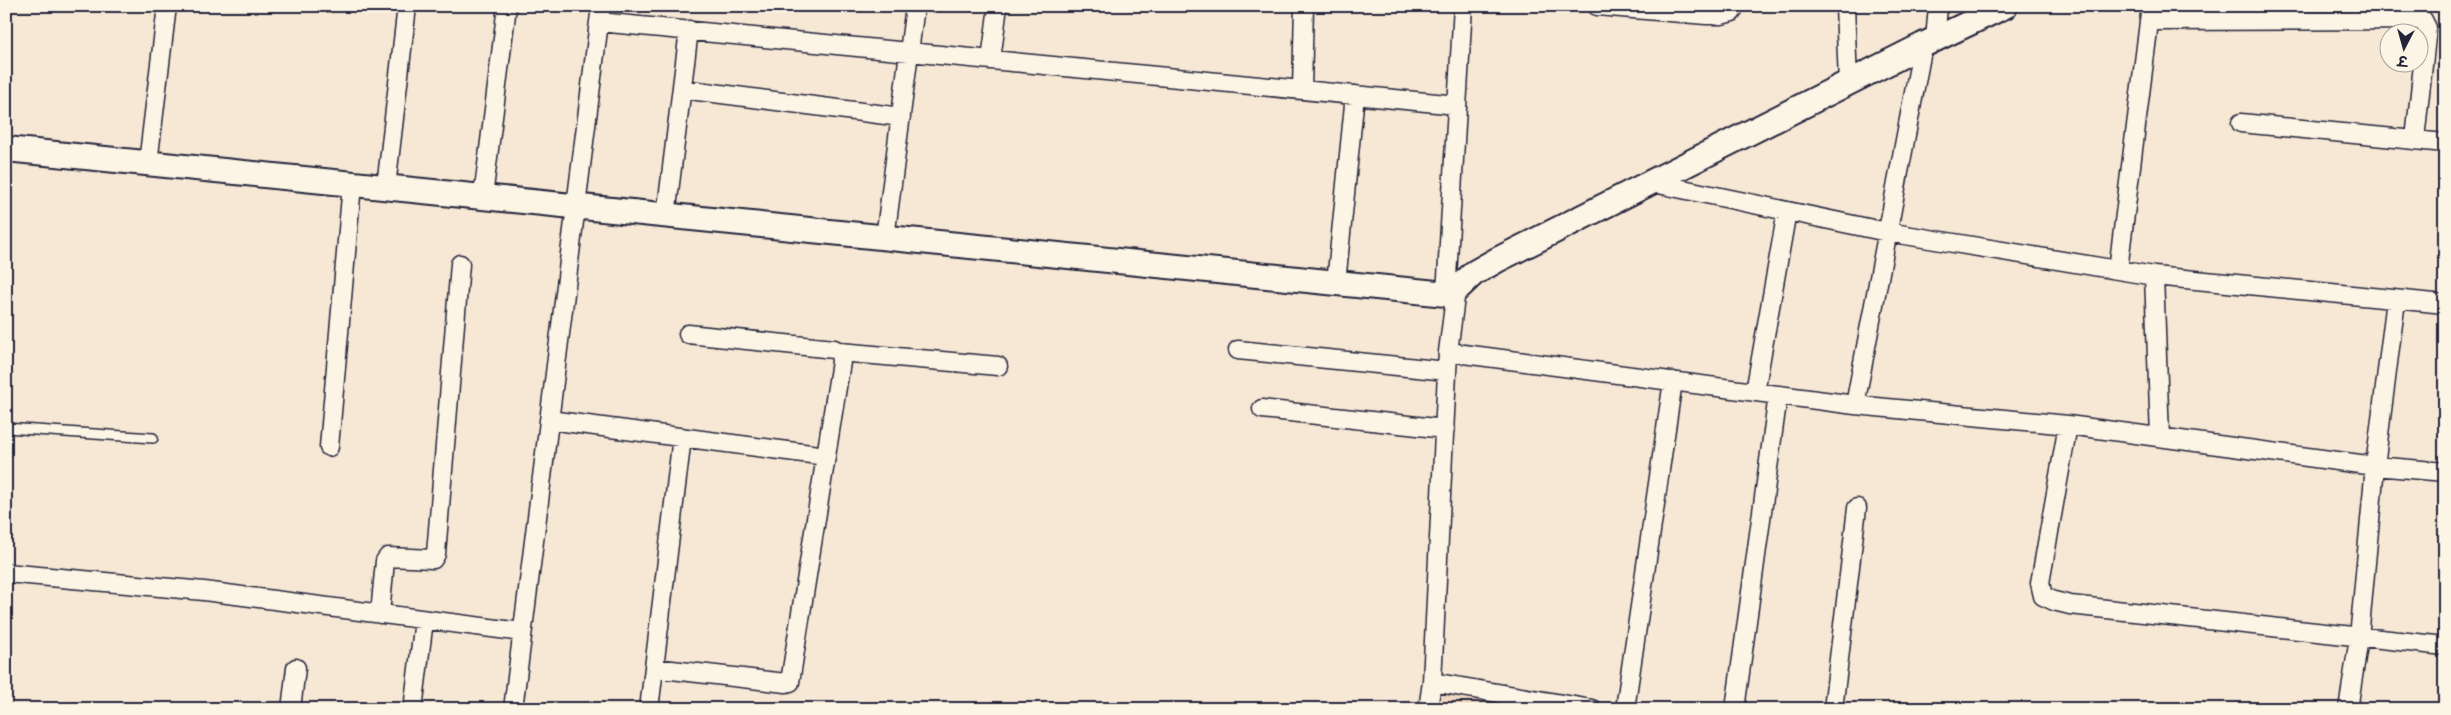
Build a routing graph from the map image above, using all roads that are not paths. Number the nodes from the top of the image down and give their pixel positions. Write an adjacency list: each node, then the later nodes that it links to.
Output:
1 (166, 6): 29 (street)
2 (406, 6): 32 (street)
3 (507, 6): 33 (street)
4 (915, 6): 17 (street)
5 (998, 6): 18 (street)
6 (1304, 6): 21 (street)
7 (1463, 6): 23 (street)
8 (1597, 6): 9 (street)
9 (1735, 6)
10 (1845, 6): 19 (street)
11 (1938, 6): 16 (street)
12 (2005, 6): 16 (street)
13 (600, 14): 15 (street); 34 (street)
14 (2150, 14): 26 (street); 40 (street)
15 (689, 30): 17 (street); 20 (street)
16 (1929, 42): 19 (street); 37 (street)
17 (910, 52): 18 (street); 24 (street)
18 (991, 60): 21 (street)
19 (1848, 83): 30 (street)
20 (682, 90): 24 (street); 36 (street)
21 (1302, 90): 22 (street)
22 (1355, 95): 23 (street); 42 (street)
23 (1457, 105): 43 (street)
24 (901, 117): 38 (street)
25 (2241, 123): 26 (street)
26 (2415, 139): 27 (street)
27 (2445, 144)
28 (6, 149): 29 (street)
29 (148, 163): 31 (street)
30 (1649, 182): 35 (street); 43 (street)
31 (352, 184): 32 (street); 64 (street)
32 (386, 187): 33 (street)
33 (483, 197): 34 (street)
34 (576, 206): 36 (street); 57 (street)
35 (1787, 211): 37 (street); 53 (street)
36 (666, 216): 38 (street)
37 (1887, 232): 40 (street); 55 (street)
38 (885, 238): 42 (street)
39 (460, 264): 70 (street)
40 (2118, 270): 41 (street)
41 (2154, 276): 44 (street); 62 (street)
42 (1336, 283): 43 (street)
43 (1451, 292): 49 (street)
44 (2396, 300): 45 (street); 66 (street)
45 (2445, 304)
46 (688, 334): 48 (street)
47 (1238, 350): 51 (street)
48 (840, 352): 50 (street); 65 (street)
49 (1448, 352): 51 (street); 52 (street)
50 (998, 366)
51 (1447, 371): 60 (street)
52 (1673, 381): 53 (street); 84 (street)
53 (1755, 392): 54 (street)
54 (1778, 395): 55 (street); 85 (street)
55 (1855, 405): 58 (street)
56 (1262, 409): 60 (street)
57 (549, 420): 61 (street); 72 (street)
58 (2068, 425): 62 (street); 73 (street)
59 (6, 428): 63 (lane)
60 (1444, 429): 77 (street)
61 (682, 437): 65 (street); 76 (street)
62 (2160, 437): 66 (street)
63 (153, 438)
64 (329, 447)
65 (826, 456): 76 (street)
66 (2375, 466): 67 (street); 73 (street)
67 (2445, 472)
68 (1858, 508): 86 (street)
69 (6, 573): 70 (street)
70 (380, 614): 71 (street)
71 (424, 620): 72 (street); 79 (street)
72 (522, 632): 80 (street)
73 (2359, 638): 74 (street); 87 (street)
74 (2445, 646)
75 (296, 668): 78 (street)
76 (654, 668): 81 (street)
77 (1432, 682): 82 (street); 83 (street)
78 (291, 709)
79 (413, 709)
80 (513, 709)
81 (649, 709)
82 (1428, 709)
83 (1592, 709)
84 (1625, 709)
85 (1735, 709)
86 (1833, 709)
87 (2348, 709)

